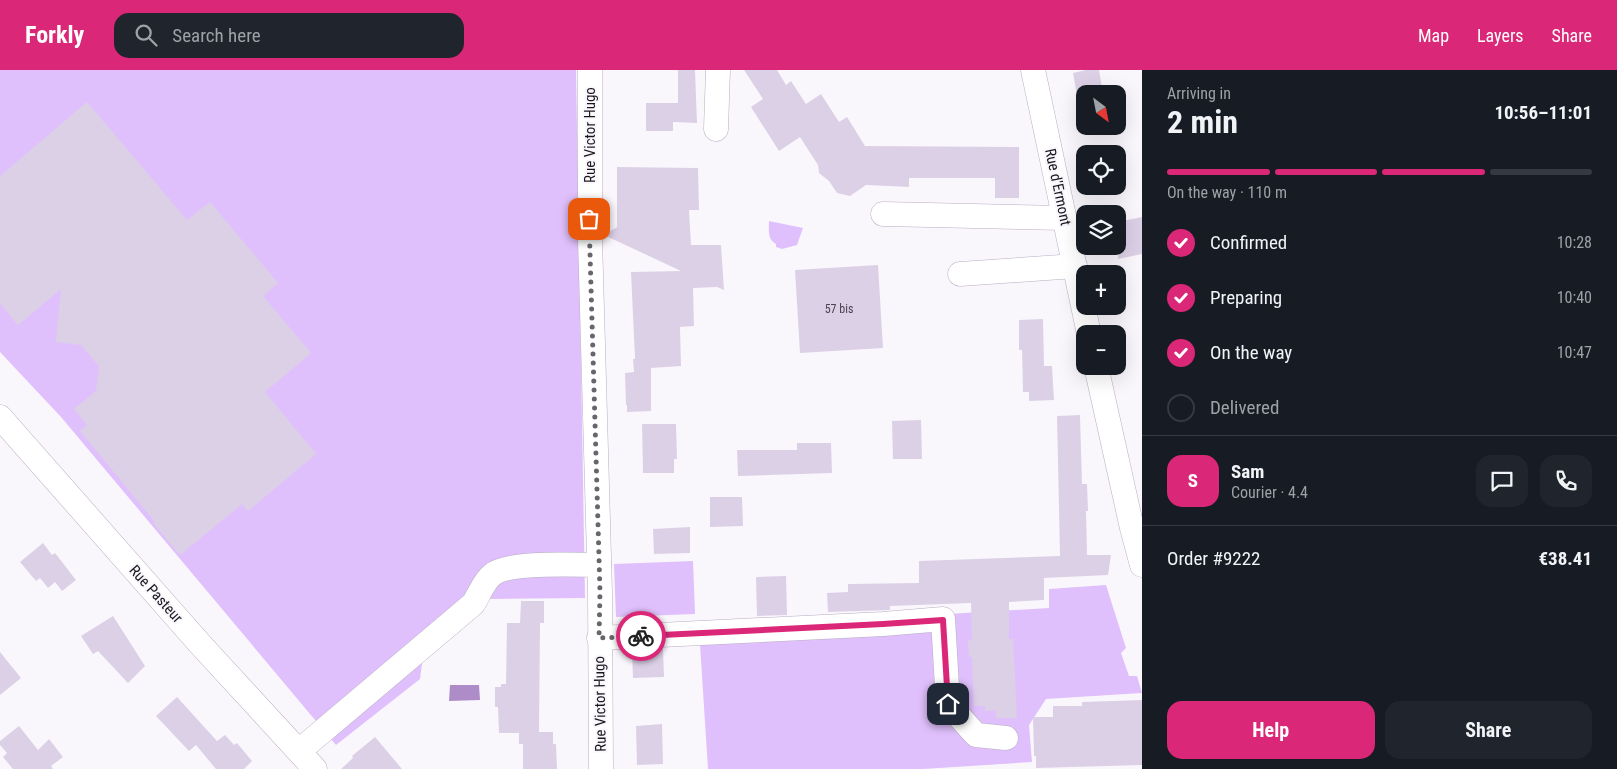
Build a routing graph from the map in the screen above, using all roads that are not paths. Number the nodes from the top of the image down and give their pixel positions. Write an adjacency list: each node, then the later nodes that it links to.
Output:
1 (590, 70): 12 (street, Rue Victor Hugo)
2 (718, 70): 4 (street)
3 (1033, 70): 6 (street, Rue d'Ermont)
4 (716, 129)
5 (883, 214): 6 (street)
6 (1064, 218): 7 (street, Rue d'Ermont)
7 (1075, 266): 8 (street); 9 (street, Rue d'Ermont)
8 (960, 274)
9 (1087, 325)
10 (1098, 375): 13 (street)
11 (0, 417): 16 (street, Rue Pasteur)
12 (599, 565): 14 (street, Rue Victor Hugo); 16 (street)
13 (1142, 565)
14 (599, 638): 15 (street); 18 (street, Rue Victor Hugo)
15 (1006, 738)
16 (298, 751): 17 (street, Rue Pasteur)
17 (315, 769)
18 (601, 769)

